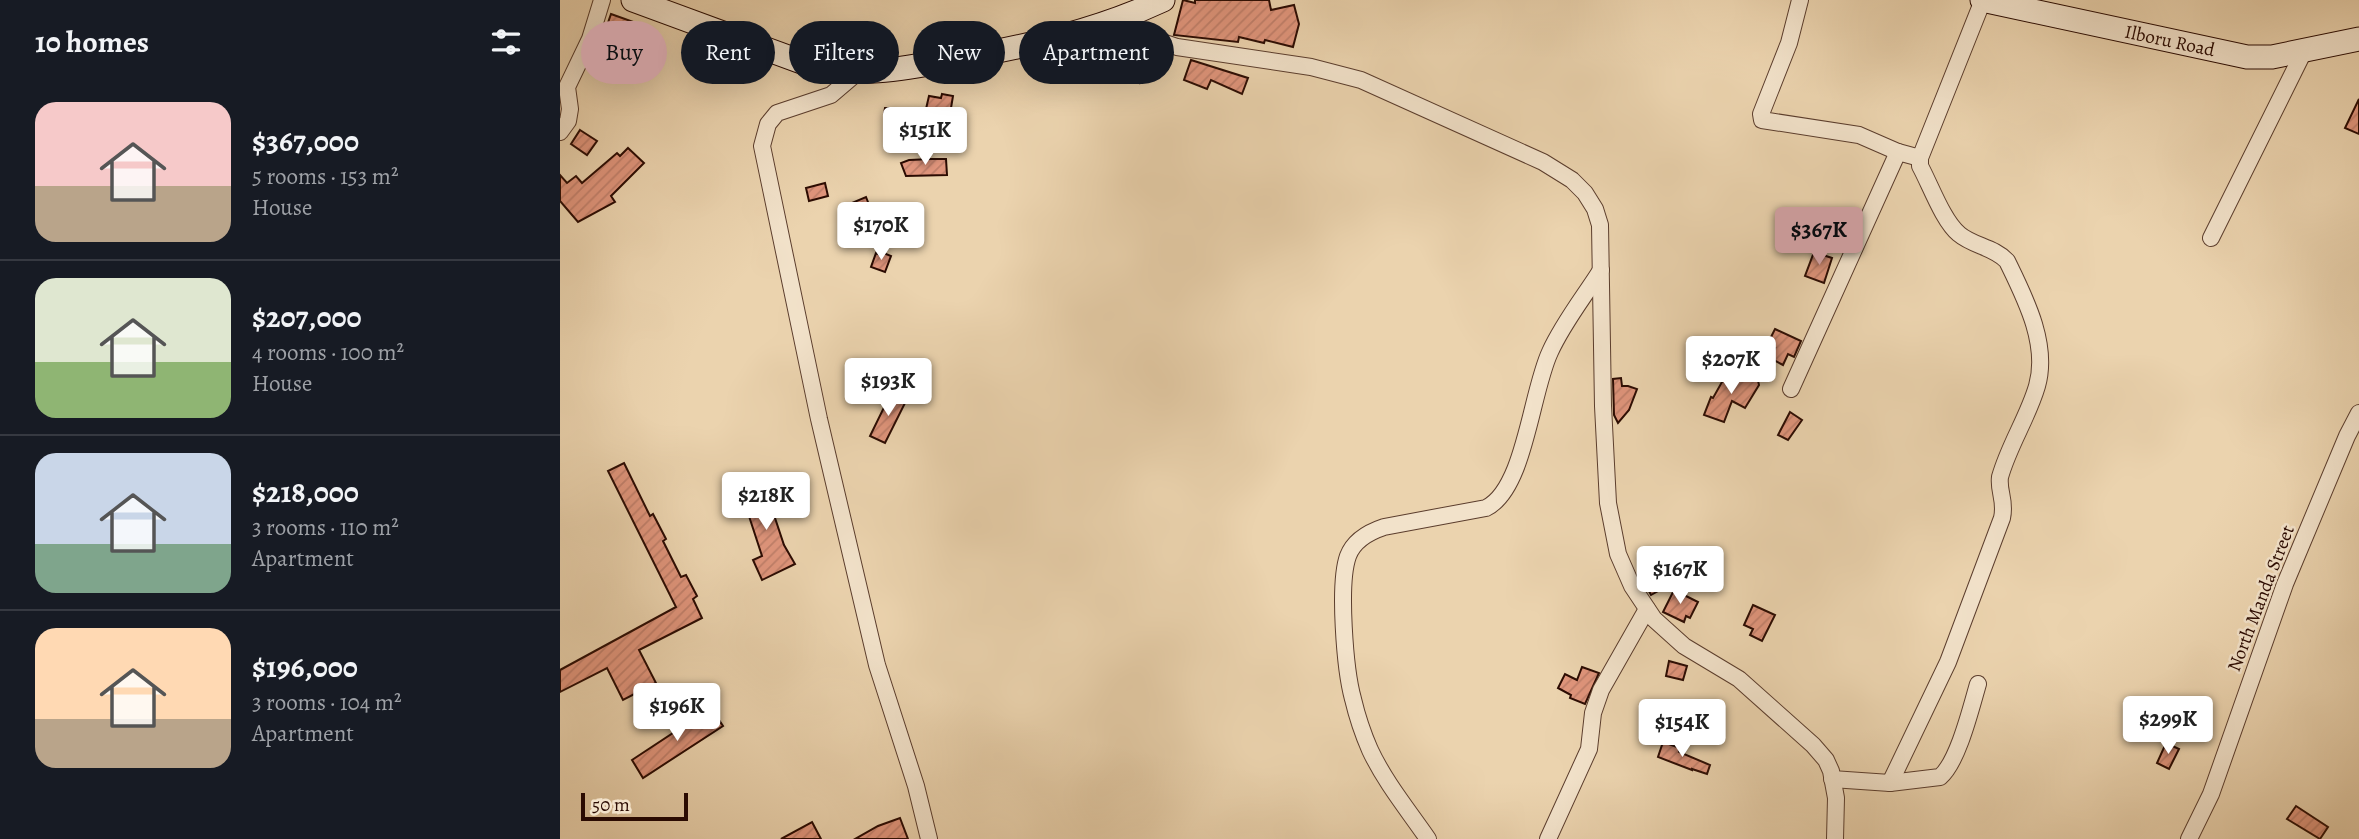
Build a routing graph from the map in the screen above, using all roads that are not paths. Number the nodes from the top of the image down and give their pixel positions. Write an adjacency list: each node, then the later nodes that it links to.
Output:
1 (602, 0): 14 (street)
2 (633, 0): 11 (street)
3 (1163, 0): 6 (street)
4 (1800, 0): 15 (street)
5 (1982, 0): 10 (street, Ilboru Road); 16 (street)
6 (1111, 21)
7 (2359, 39): 10 (street, Ilboru Road)
8 (1174, 44): 18 (street)
9 (1019, 47): 12 (street)
10 (2304, 51): 17 (street)
11 (789, 57)
12 (899, 68)
13 (844, 84): 25 (street)
14 (560, 132)
15 (1898, 152): 16 (street); 19 (street)
16 (1920, 158): 24 (street)
17 (2211, 238)
18 (1601, 269): 21 (street); 26 (street)
19 (1791, 390)
20 (2359, 413): 29 (street, North Manda Street)
21 (1647, 609): 23 (street); 27 (street)
22 (1978, 684): 24 (street)
23 (1832, 779): 24 (street); 28 (street)
24 (1890, 783)
25 (929, 839)
26 (1429, 839)
27 (1548, 839)
28 (1835, 839)
29 (2189, 839)

